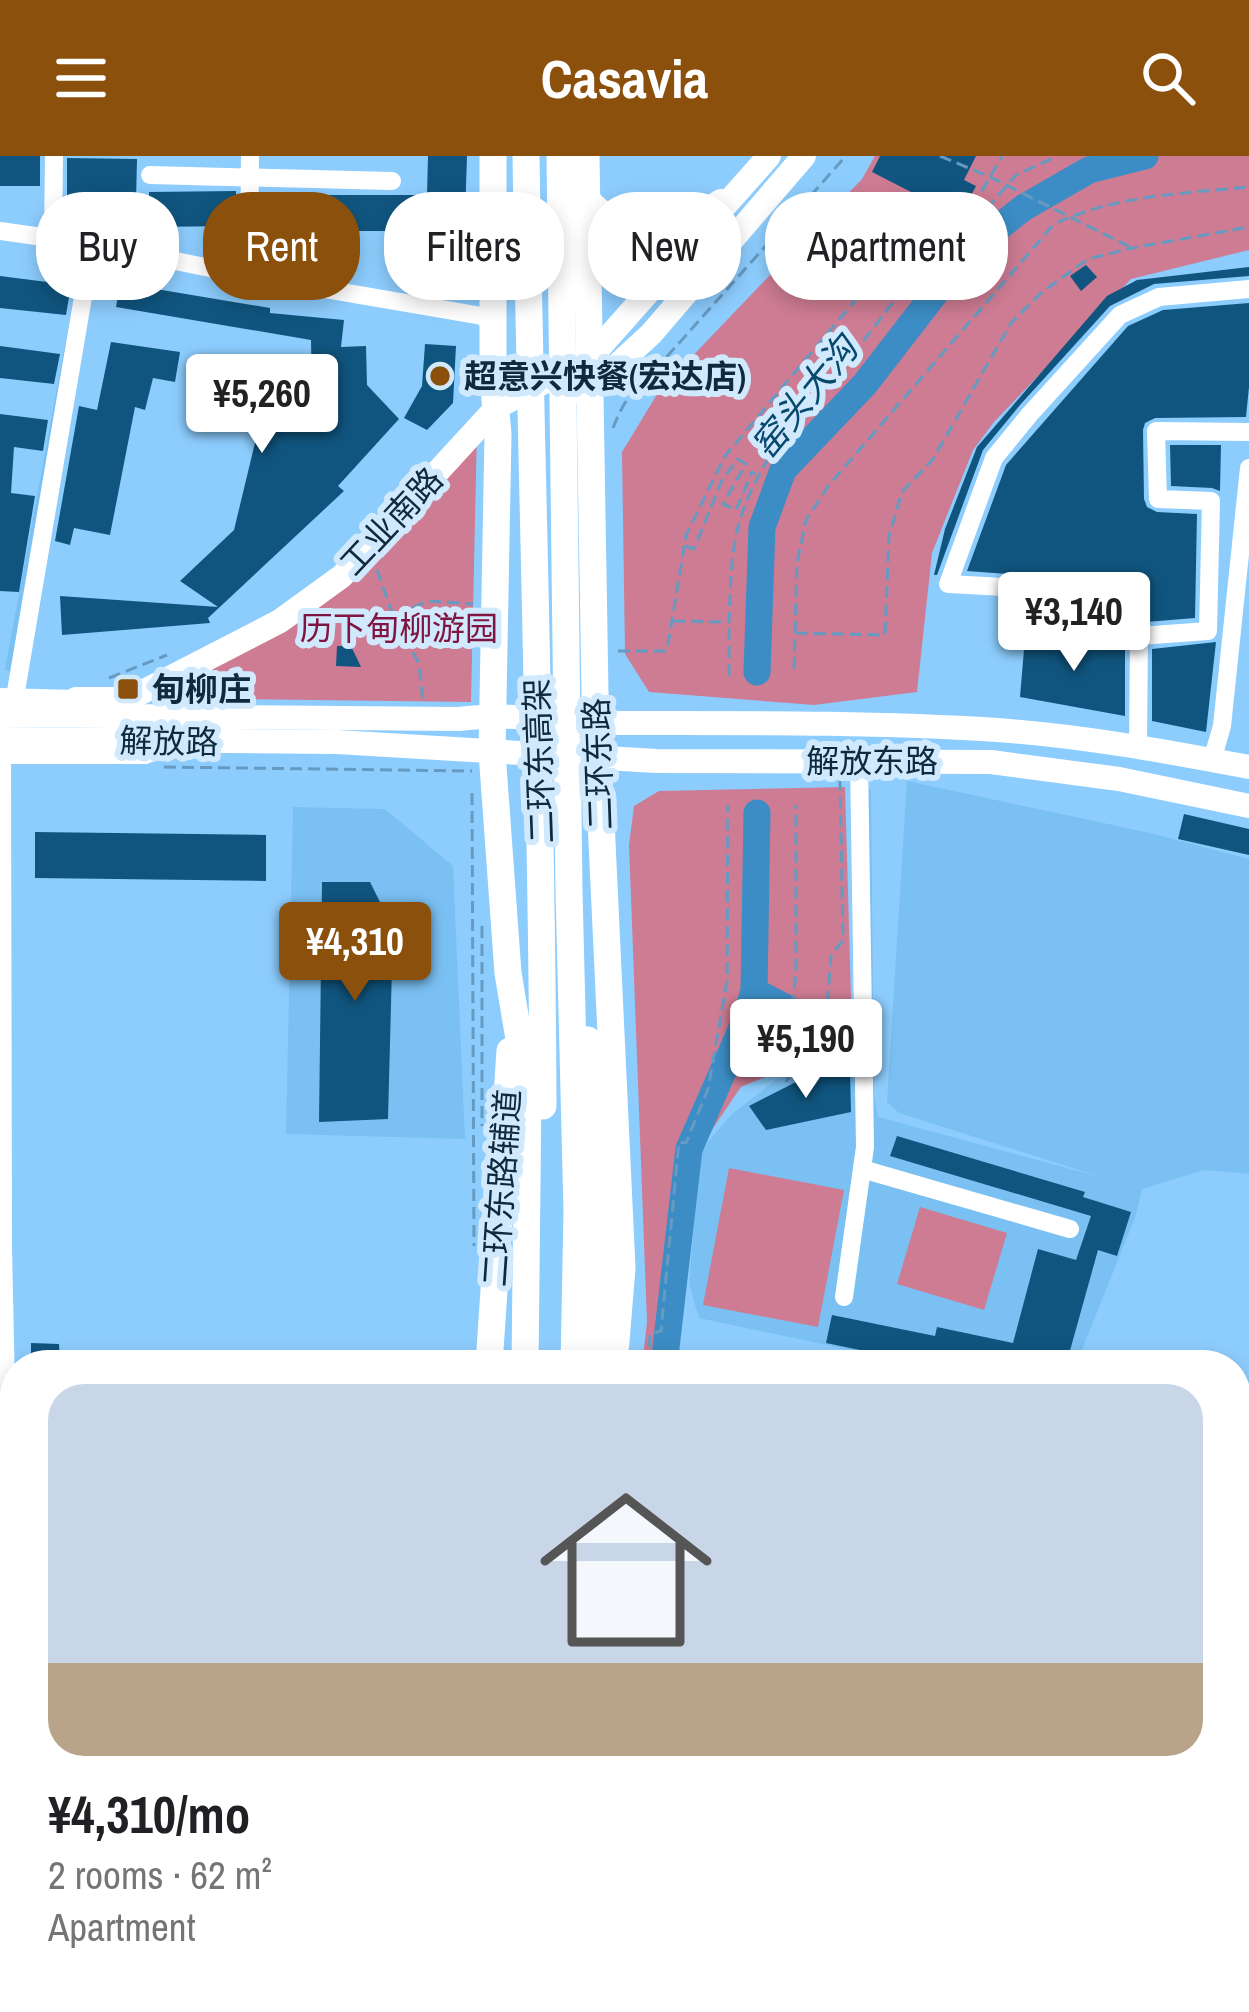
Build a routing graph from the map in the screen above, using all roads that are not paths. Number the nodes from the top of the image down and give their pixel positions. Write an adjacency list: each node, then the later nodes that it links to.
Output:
1 (55, 156): 13 (street)
2 (250, 156): 10 (street)
3 (493, 156): 21 (highway)
4 (526, 156): 41 (highway, 二环东高架)
5 (560, 156): 41 (highway, 二环东高架)
6 (586, 156): 15 (highway, 二环东路)
7 (769, 156): 12 (main road, 工业南路)
8 (804, 156): 23 (main road)
9 (150, 175): 10 (street)
10 (250, 177): 11 (street); 14 (street)
11 (392, 181)
12 (743, 186): 15 (main road); 22 (main road, 工业南路)
13 (54, 192)
14 (250, 192)
15 (587, 199): 22 (highway, 二环东路)
16 (0, 231): 17 (street)
17 (36, 236)
18 (1249, 289): 27 (street)
19 (360, 295): 21 (street)
20 (81, 300): 28 (street)
21 (493, 325): 24 (highway)
22 (590, 358): 23 (highway, 二环东路); 24 (main road, 工业南路)
23 (590, 390): 24 (main road); 31 (highway, 二环东路)
24 (497, 407): 29 (main road, 工业南路); 30 (highway)
25 (1249, 432): 27 (street)
26 (1249, 468): 37 (street)
27 (1139, 636): 33 (street)
28 (5, 703): 29 (main road, 解放路)
29 (95, 709): 32 (main road, 解放路)
30 (494, 715): 31 (main road, 解放东路); 32 (main road, 解放路); 39 (highway)
31 (597, 722): 33 (main road, 解放东路); 35 (highway, 二环东路)
32 (337, 730): 34 (main road, 解放路); 39 (main road, 解放路)
33 (1138, 747): 37 (main road, 解放东路)
34 (1, 750): 42 (street)
35 (599, 757): 36 (main road, 解放东路); 39 (main road, 解放东路); 44 (highway, 二环东路)
36 (849, 760): 40 (main road, 解放东路); 45 (street)
37 (1212, 760): 38 (main road, 解放东路)
38 (1249, 767)
39 (486, 768): 43 (highway)
40 (1249, 806)
41 (556, 891): 52 (highway); 54 (highway, 二环东高架); 55 (highway, 二环东高架); 57 (highway)
42 (1, 900): 47 (street)
43 (512, 1011): 51 (highway, 二环东路辅道); 53 (highway)
44 (613, 1075): 56 (highway, 二环东路); 58 (highway)
45 (862, 1168): 46 (street); 48 (street)
46 (1070, 1229)
47 (2, 1248): 49 (street)
48 (844, 1297)
49 (2, 1317): 50 (street)
50 (3, 1350)
51 (490, 1350)
52 (516, 1350)
53 (525, 1350)
54 (539, 1350)
55 (574, 1350)
56 (584, 1350)
57 (595, 1350)
58 (615, 1350)

